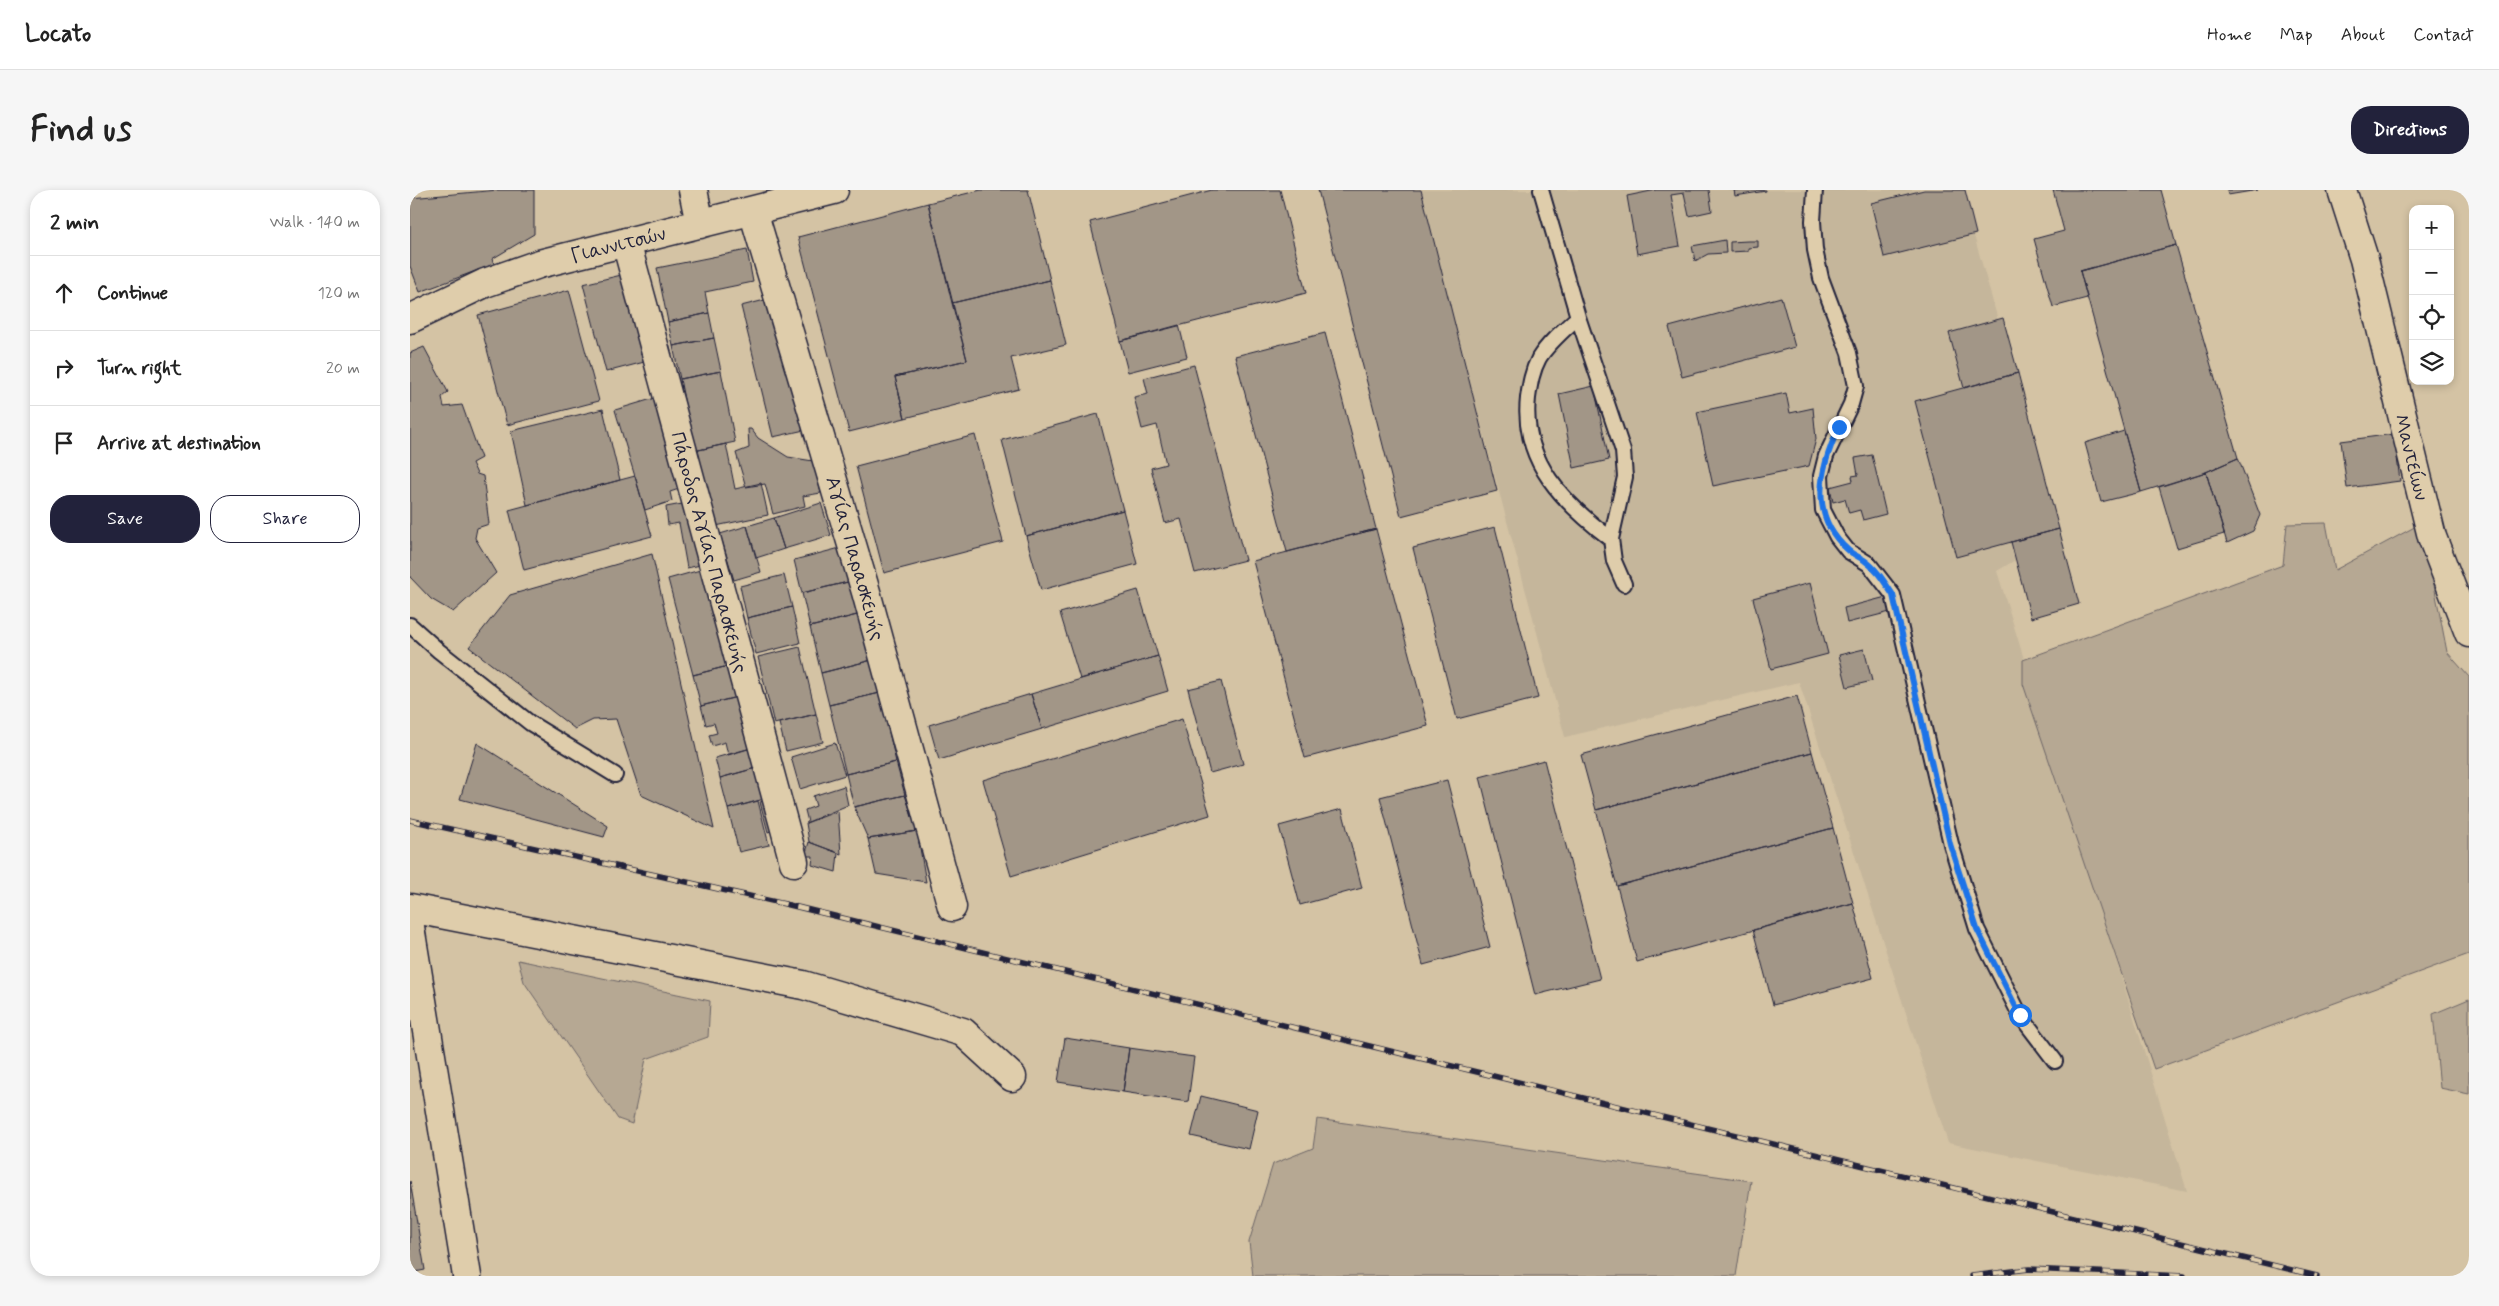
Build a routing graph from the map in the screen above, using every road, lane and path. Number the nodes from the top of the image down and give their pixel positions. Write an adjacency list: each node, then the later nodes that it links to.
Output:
1 (693, 190): 7 (street)
2 (834, 190): 6 (street, Γιαννιτσών)
3 (1541, 190): 9 (lane)
4 (1815, 190): 20 (lane)
5 (2342, 190): 14 (street, Μαντείων)
6 (753, 211): 7 (street, Γιαννιτσών); 17 (street, Αγίας Παρασκευής)
7 (700, 224): 8 (street, Γιαννιτσών)
8 (626, 242): 10 (street, Γιαννιτσών); 16 (street, Πάροδος Αγίας Παρασκευής)
9 (1578, 317): 11 (lane); 11 (lane)
10 (410, 319)
11 (1611, 539): 12 (lane)
12 (1624, 584)
13 (410, 625): 15 (lane)
14 (2469, 633)
15 (615, 775)
16 (794, 862)
17 (952, 907)
18 (410, 908): 21 (street)
19 (410, 926): 22 (street)
20 (2055, 1061)
21 (1012, 1077)
22 (467, 1276)

